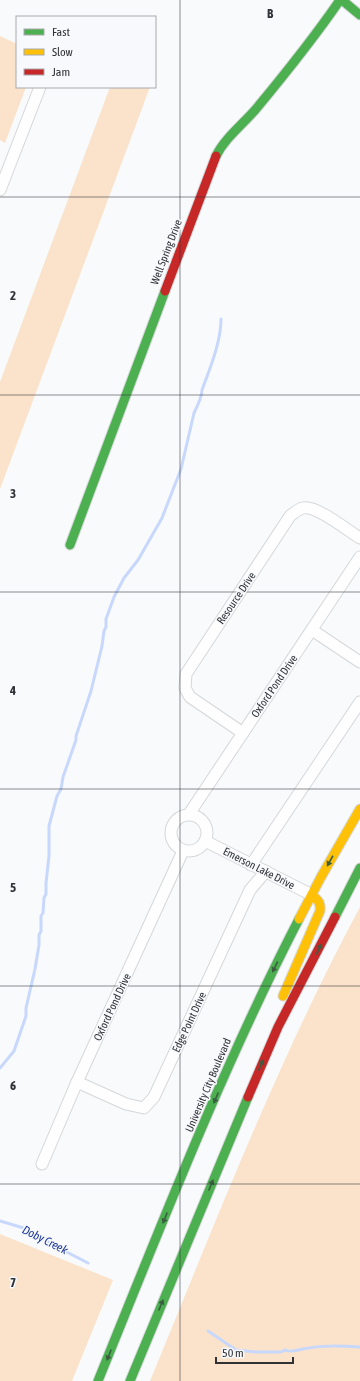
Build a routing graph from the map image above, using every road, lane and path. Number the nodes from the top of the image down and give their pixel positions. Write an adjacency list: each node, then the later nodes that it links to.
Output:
1 (341, 0): 2 (main road); 6 (main road, Well Spring Drive)
2 (360, 15)
3 (40, 88): 4 (street)
4 (0, 190)
5 (360, 538): 11 (street, Resource Drive)
6 (70, 545)
7 (360, 557): 8 (street, Oxford Pond Drive)
8 (312, 630): 9 (street); 11 (street, Oxford Pond Drive)
9 (360, 662)
10 (360, 702): 16 (street)
11 (243, 733): 13 (street, Oxford Pond Drive)
12 (360, 809): 19 (main road, University City Boulevard, one-way to 19)
13 (189, 814): 14 (street); 15 (street, Oxford Pond Drive)
14 (206, 841): 15 (street); 16 (street, Emerson Lake Drive)
15 (183, 851): 21 (street, Oxford Pond Drive)
16 (251, 865): 18 (street, Emerson Lake Drive)
17 (360, 868): 20 (main road, one-way to 17)
18 (266, 871): 19 (street, Emerson Lake Drive); 21 (street, Edge Point Drive)
19 (312, 895): 20 (main road); 23 (main road, University City Boulevard, one-way to 23)
20 (278, 1027): 24 (main road, one-way to 20)
21 (77, 1082): 22 (street, Oxford Pond Drive)
22 (42, 1164)
23 (98, 1381)
24 (130, 1381)

